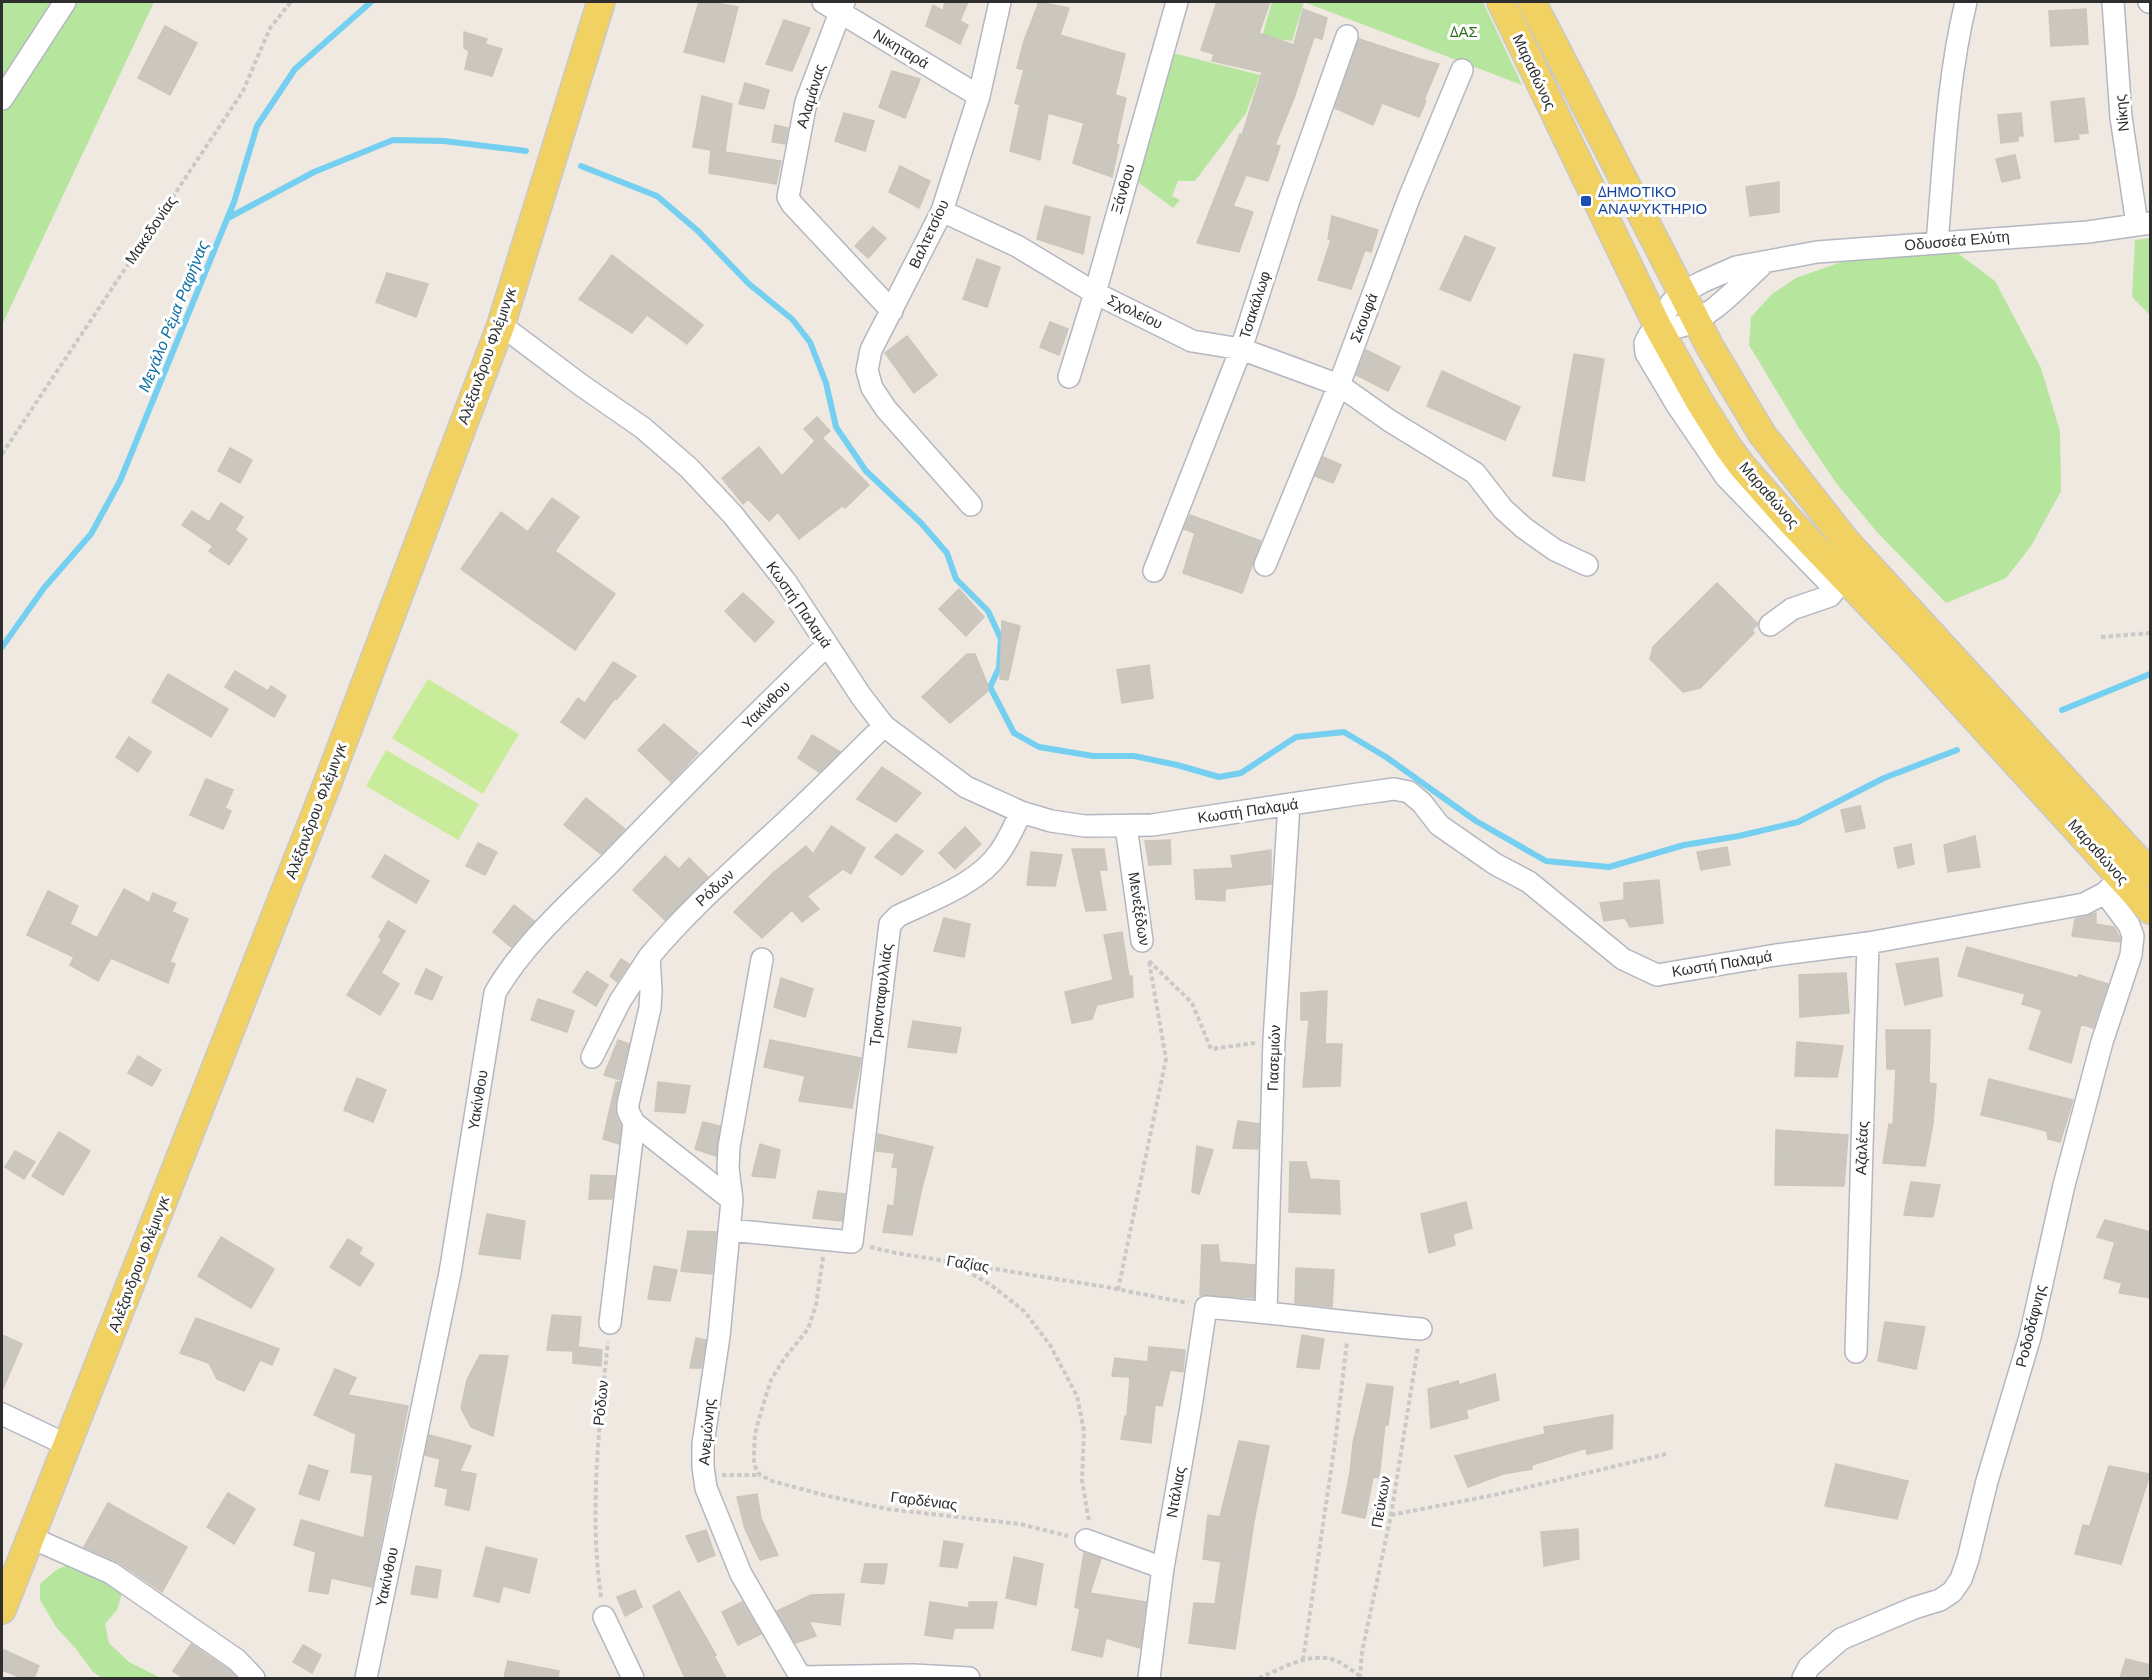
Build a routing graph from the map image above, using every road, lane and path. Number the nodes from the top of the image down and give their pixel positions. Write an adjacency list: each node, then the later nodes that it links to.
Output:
1 (65, 2): 14 (street)
2 (291, 2): 28 (path, Μακεδονίας)
3 (601, 2): 23 (main road, Αλέξανδρου Φλέμινγκ)
4 (1000, 2): 13 (street, Βαλτετσίου)
5 (1177, 2): 19 (street, Ξάνθου)
6 (1501, 2): 24 (main road, Μαραθώνος)
7 (1532, 2): 20 (main road, Μαραθώνος)
8 (1966, 2): 17 (street)
9 (2113, 2): 16 (street, Νίκης)
10 (835, 5): 13 (street, Νικηταρά); 21 (street, Αλαμάνας)
11 (1347, 36): 25 (street, Τσακάλωφ)
12 (1462, 69): 27 (street, Σκουφά)
13 (979, 96): 15 (street, Βαλτετσίου)
14 (2, 99)
15 (942, 211): 19 (street, Σχολείου); 21 (street, Βαλτετσίου)
16 (2144, 224): 17 (street, Οδυσσέα Ελύτη)
17 (1937, 243): 18 (street, Οδυσσέα Ελύτη)
18 (1764, 263): 20 (street, Οδυσσέα Ελύτη); 22 (street)
19 (1095, 292): 25 (street, Σχολείου); 26 (street, Ξάνθου)
20 (1682, 293): 22 (main road, Μαραθώνος); 24 (street)
21 (892, 311): 29 (street, Βαλτετσίου)
22 (1696, 320): 24 (street); 41 (main road, Μαραθώνος)
23 (501, 325): 36 (street, Κωστή Παλαμά); 65 (main road, Αλέξανδρου Φλέμινγκ)
24 (1658, 327): 33 (street); 42 (main road, Μαραθώνος)
25 (1241, 349): 27 (street, Σχολείου); 32 (street, Τσακάλωφ)
26 (1069, 377)
27 (1339, 385): 30 (street, Σκουφά); 31 (street, Σχολείου)
28 (2, 454)
29 (971, 505)
30 (1265, 565)
31 (1587, 565)
32 (1154, 571)
33 (1770, 625)
34 (2151, 633): 35 (path)
35 (2101, 637)
36 (826, 645): 37 (street, Κωστή Παλαμά); 78 (street, Υακίνθου)
37 (884, 726): 39 (street, Κωστή Παλαμά); 46 (street, Ρόδων)
38 (1289, 805): 40 (street, Κωστή Παλαμά); 45 (street, Κωστή Παλαμά); 49 (street, Γιασεμιών)
39 (1021, 812): 40 (street, Κωστή Παλαμά); 55 (street, Τριανταφυλλιάς)
40 (1126, 826): 44 (street, Μενεξέδων)
41 (2151, 873)
42 (2113, 885): 43 (main road, Μαραθώνος); 45 (street, Κωστή Παλαμά); 84 (street, Ροδοδάφνης)
43 (2151, 909)
44 (1142, 941): 48 (path, Μενεξέδων)
45 (1868, 943): 63 (street, Αζαλέας)
46 (650, 957): 50 (street, Ρόδων); 51 (street)
47 (762, 959): 52 (street, Ανεμώνης)
48 (1149, 961): 49 (path, Μενεξέδων); 57 (path)
49 (1274, 1040): 59 (street, Γιασεμιών)
50 (592, 1057)
51 (634, 1123): 52 (street); 60 (street)
52 (732, 1200): 53 (street, Ανεμώνης)
53 (729, 1230): 54 (street); 68 (street, Ανεμώνης)
54 (825, 1240): 55 (street); 67 (path)
55 (852, 1242): 56 (path, Γαζίας)
56 (950, 1261): 57 (path, Γαζίας); 71 (path)
57 (1118, 1290): 58 (path, Γαζίας)
58 (1206, 1307): 59 (street); 72 (street, Ντάλιας)
59 (1266, 1312): 61 (street)
60 (610, 1323): 74 (path, Ρόδων)
61 (1349, 1323): 62 (street); 75 (path)
62 (1421, 1329): 69 (path, Πεύκων)
63 (1856, 1352)
64 (2, 1413): 65 (street)
65 (68, 1445): 70 (main road, Αλέξανδρου Φλέμινγκ)
66 (1666, 1454): 69 (path)
67 (760, 1475): 68 (path); 71 (path, Γαρδένιας)
68 (706, 1488): 80 (street, Ανεμώνης)
69 (1391, 1515): 76 (path, Πεύκων)
70 (32, 1538): 73 (main road, Αλέξανδρου Φλέμινγκ); 77 (street)
71 (1094, 1543): 72 (street)
72 (1163, 1568): 82 (street, Ντάλιας)
73 (2, 1610)
74 (604, 1617): 79 (street)
75 (1303, 1660): 76 (path); 83 (path)
76 (1360, 1677)
77 (254, 1678)
78 (366, 1678)
79 (633, 1678)
80 (800, 1678): 81 (street)
81 (969, 1678)
82 (1149, 1678)
83 (1259, 1678)
84 (1803, 1678)

